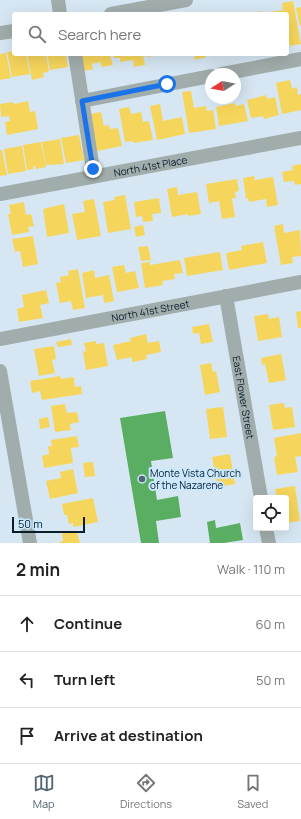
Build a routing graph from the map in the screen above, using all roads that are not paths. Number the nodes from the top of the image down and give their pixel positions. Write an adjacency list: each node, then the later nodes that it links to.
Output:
1 (58, 0): 4 (street)
2 (183, 0): 3 (street)
3 (118, 9)
4 (60, 12)
5 (12, 31): 6 (street)
6 (0, 33)
7 (75, 56): 11 (street)
8 (301, 59): 9 (street)
9 (241, 70)
10 (205, 77): 11 (street)
11 (82, 101): 13 (street)
12 (301, 138): 13 (street, North 41st Place)
13 (94, 176): 14 (street, North 41st Place)
14 (0, 194)
15 (301, 282): 16 (street, North 41st Street)
16 (226, 296): 17 (street, North 41st Street); 19 (street, East Flower Street)
17 (0, 339)
18 (0, 371): 21 (street)
19 (260, 495)
20 (267, 531): 22 (street)
21 (30, 543)
22 (269, 543)

